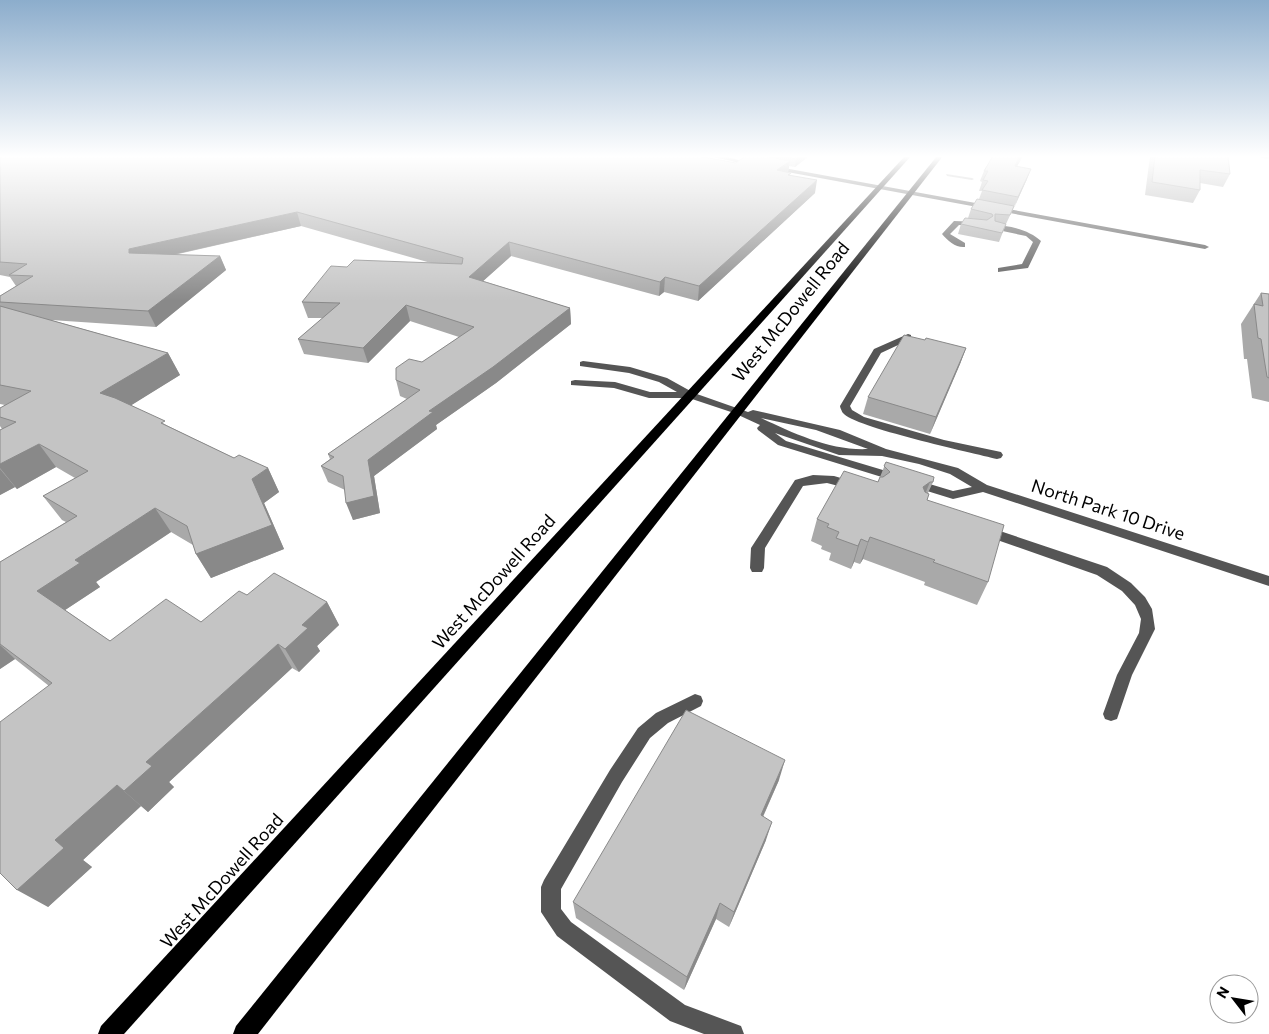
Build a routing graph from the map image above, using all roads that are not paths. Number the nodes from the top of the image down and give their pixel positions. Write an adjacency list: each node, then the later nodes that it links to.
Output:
1 (865, 204): 12 (main road, West McDowell Road)
2 (902, 204): 13 (main road, West McDowell Road)
3 (973, 204): 7 (street)
4 (984, 225): 6 (street)
5 (996, 227): 8 (street)
6 (962, 245)
7 (1205, 246)
8 (1001, 270)
9 (908, 336): 15 (street)
10 (583, 364): 12 (street)
11 (575, 383): 12 (street)
12 (690, 395): 13 (street, North Park 10 Drive); 23 (main road, West McDowell Road)
13 (738, 411): 14 (street, North Park 10 Drive); 14 (street, North Park 10 Drive); 16 (street, North Park 10 Drive); 24 (main road, West McDowell Road)
14 (882, 452): 16 (street, North Park 10 Drive)
15 (998, 455)
16 (983, 488): 20 (street, North Park 10 Drive)
17 (866, 491): 19 (street)
18 (976, 528): 22 (street)
19 (757, 568)
20 (1269, 581)
21 (695, 701): 25 (street)
22 (1111, 714)
23 (109, 1034)
24 (244, 1034)
25 (732, 1034)

